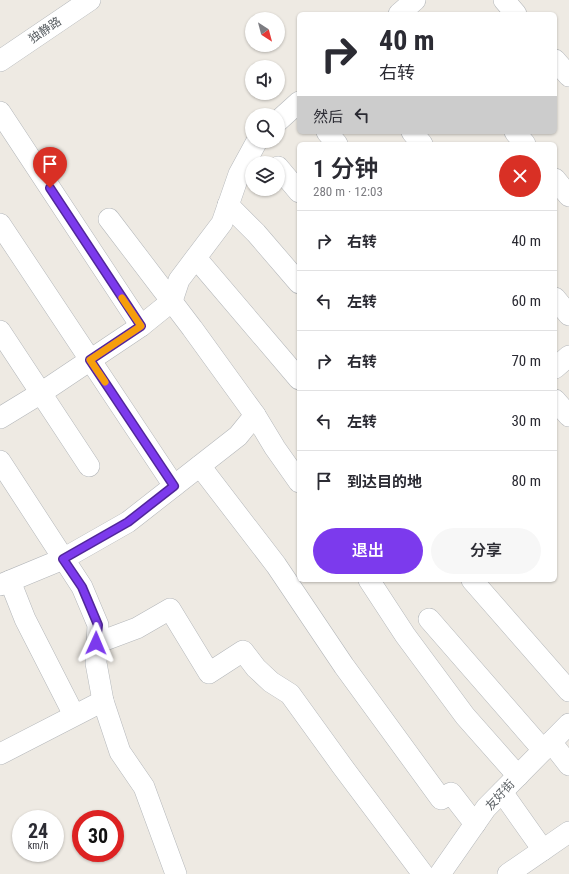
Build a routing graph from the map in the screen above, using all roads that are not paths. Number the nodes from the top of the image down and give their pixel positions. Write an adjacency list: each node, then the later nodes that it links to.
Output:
1 (82, 0): 5 (street, 独静路)
2 (90, 0): 6 (street, 独静路)
3 (504, 0): 4 (street)
4 (514, 12)
5 (0, 55)
6 (0, 61)
7 (557, 62): 8 (street)
8 (569, 76)
9 (297, 104): 11 (street)
10 (0, 112): 33 (street)
11 (285, 115)
12 (329, 134): 15 (street)
13 (414, 134): 16 (street)
14 (517, 134): 17 (street)
15 (335, 142)
16 (420, 142)
17 (523, 142)
18 (252, 148): 25 (street)
19 (262, 148): 20 (street)
20 (268, 156)
21 (285, 175): 23 (street)
22 (557, 181): 24 (street)
23 (297, 190)
24 (569, 196)
25 (228, 205): 28 (street); 29 (street)
26 (109, 219): 30 (street)
27 (0, 224): 36 (street)
28 (196, 258): 30 (street); 38 (street)
29 (297, 281)
30 (172, 300): 33 (street); 41 (street)
31 (557, 300): 32 (street)
32 (569, 315)
33 (141, 326): 36 (street)
34 (0, 331): 39 (street)
35 (569, 356): 37 (street)
36 (90, 360): 39 (street); 48 (street)
37 (557, 366)
38 (297, 377)
39 (41, 394): 43 (street); 45 (street)
40 (557, 402): 42 (street)
41 (255, 415): 46 (street); 47 (street)
42 (569, 416)
43 (0, 418)
44 (0, 461): 49 (street)
45 (89, 466)
46 (200, 466): 48 (street); 64 (street)
47 (297, 479)
48 (174, 486): 49 (street)
49 (63, 559): 52 (street); 54 (street)
50 (370, 582): 62 (street)
51 (474, 582): 55 (street)
52 (5, 583): 57 (street)
53 (429, 619): 59 (street)
54 (96, 643): 56 (street); 69 (street)
55 (569, 691)
56 (103, 701): 57 (street); 68 (street)
57 (74, 716): 60 (street)
58 (569, 724): 59 (street, 友好街)
59 (547, 746): 61 (street); 62 (street, 友好街)
60 (0, 754)
61 (569, 765)
62 (518, 776): 63 (street, 友好街)
63 (502, 792): 64 (street, 友好街); 66 (street)
64 (475, 824): 70 (street, 友好街)
65 (569, 832): 66 (street)
66 (543, 850): 67 (street)
67 (514, 872)
68 (176, 874)
69 (423, 874)
70 (440, 874)

